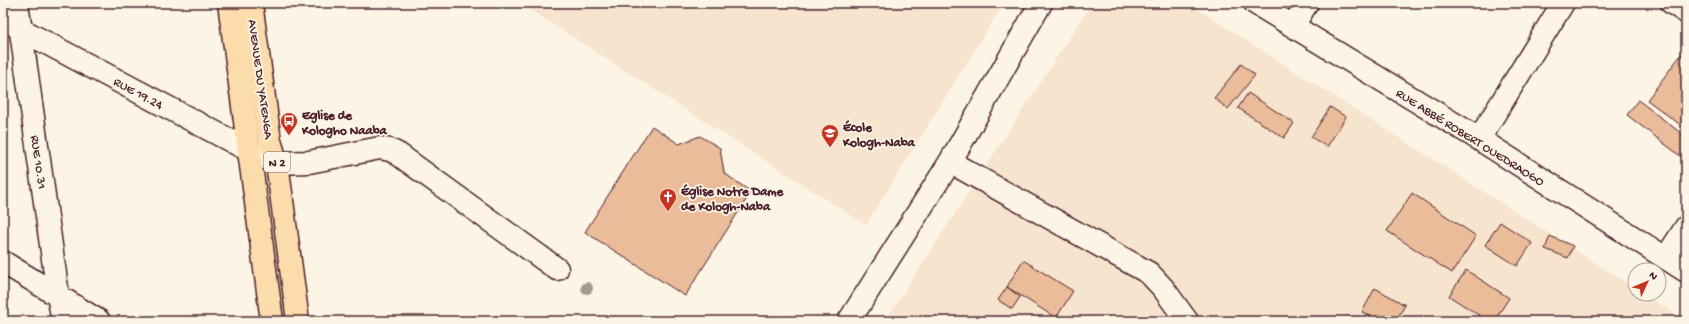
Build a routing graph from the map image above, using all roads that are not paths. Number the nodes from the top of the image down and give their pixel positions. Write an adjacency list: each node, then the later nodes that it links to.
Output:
1 (17, 3): 12 (street, RUE 10.31)
2 (229, 3): 14 (main road, AVENUE DU YATENGA / N 2)
3 (251, 3): 16 (main road, AVENUE DU YATENGA / N 2)
4 (1041, 3): 15 (street)
5 (1255, 3): 11 (street, RUE ABBÉ ROBERT OUEDRAOGO)
6 (1308, 3): 11 (street)
7 (1563, 3): 13 (street)
8 (1672, 3): 9 (street)
9 (1686, 12)
10 (3, 18): 12 (street, RUE 19.24)
11 (1293, 26): 13 (street, RUE ABBÉ ROBERT OUEDRAOGO)
12 (22, 30): 14 (street, RUE 19.24); 22 (street, RUE 10.31)
13 (1479, 140): 18 (street, RUE ABBÉ ROBERT OUEDRAOGO)
14 (250, 151): 16 (street, RUE 19.24); 25 (main road, AVENUE DU YATENGA / N 2)
15 (950, 162): 27 (street); 28 (street)
16 (277, 163): 20 (street); 26 (main road, AVENUE DU YATENGA / N 2)
17 (1686, 227): 18 (street)
18 (1666, 258): 21 (street, RUE ABBÉ ROBERT OUEDRAOGO)
19 (3, 262): 22 (street)
20 (557, 269)
21 (1686, 270)
22 (58, 295): 23 (street, RUE 10.31); 24 (street)
23 (63, 321)
24 (99, 321)
25 (272, 321)
26 (298, 321)
27 (849, 321)
28 (1187, 321)

